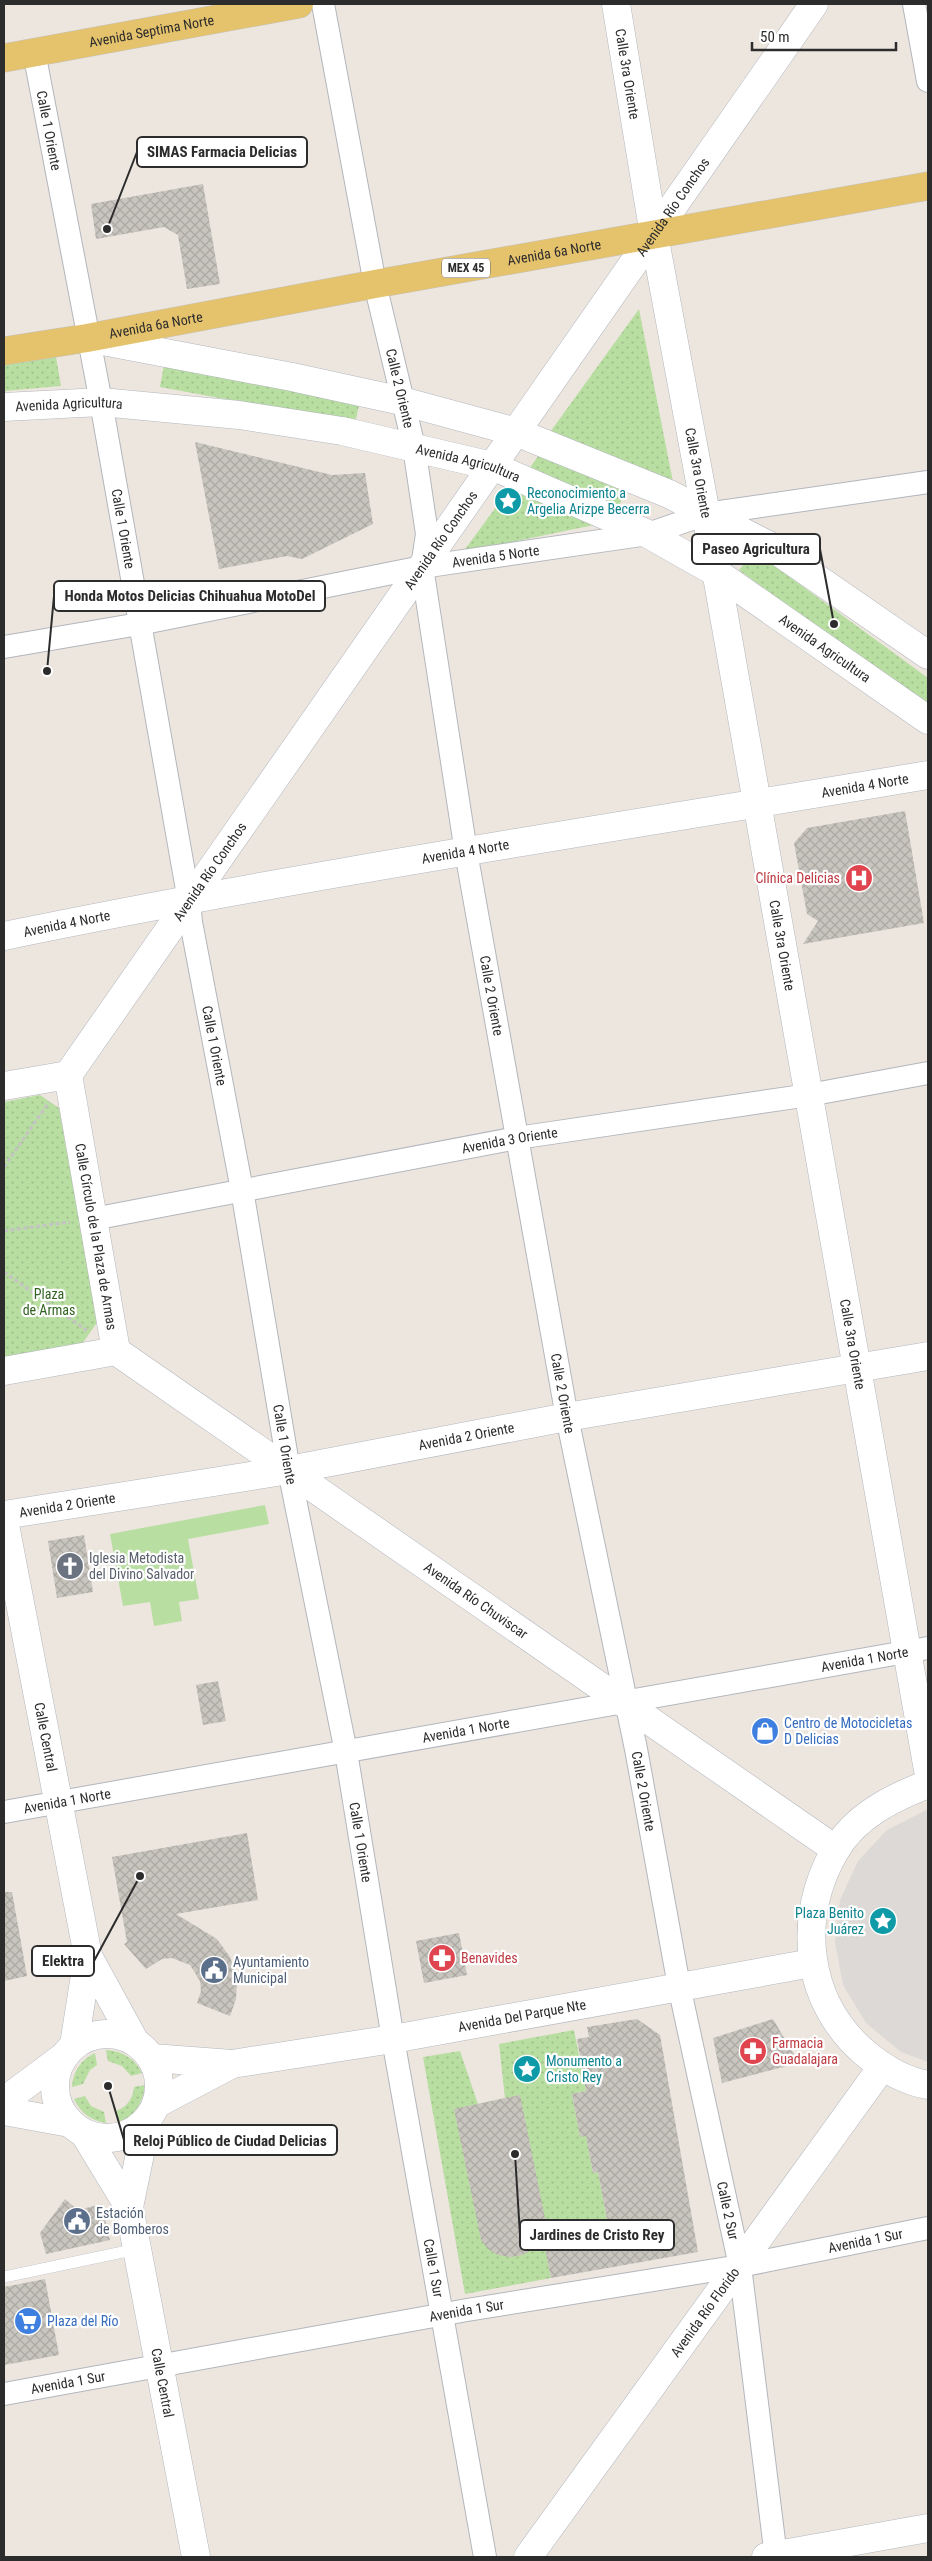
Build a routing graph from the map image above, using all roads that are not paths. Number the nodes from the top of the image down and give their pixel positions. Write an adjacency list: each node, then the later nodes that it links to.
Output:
1 (299, 4): 7 (main road, Avenida Septima Norte)
2 (323, 4): 12 (street, Calle 2 Oriente)
3 (616, 4): 11 (main road, Calle 3ra Oriente)
4 (814, 4): 11 (main road, Avenida Río Conchos)
5 (914, 4): 6 (lane); 9 (street)
6 (928, 11)
7 (34, 52): 8 (main road, Avenida Septima Norte); 13 (street, Calle 1 Oriente)
8 (4, 58)
9 (928, 81)
10 (928, 186): 11 (main road, Avenida 6a Norte / MEX 45)
11 (654, 235): 12 (main road, Avenida 6a Norte / MEX 45); 18 (main road, Avenida Río Conchos); 22 (main road, Calle 3ra Oriente)
12 (375, 284): 13 (main road, Avenida 6a Norte / MEX 45); 15 (street, Calle 2 Oriente)
13 (87, 338): 14 (main road, Avenida 6a Norte / MEX 45); 15 (main road); 16 (street, Calle 1 Oriente)
14 (4, 351)
15 (402, 401): 18 (main road); 19 (street, Calle 2 Oriente)
16 (101, 402): 17 (main road, Avenida Agricultura); 19 (main road, Avenida Agricultura); 26 (street, Calle 1 Oriente)
17 (4, 407)
18 (516, 432): 20 (main road, Avenida Río Conchos); 22 (main road)
19 (414, 447): 20 (main road, Avenida Agricultura); 24 (street, Calle 2 Oriente)
20 (492, 466): 23 (main road, Avenida Agricultura); 24 (main road, Avenida Río Conchos)
21 (928, 482): 22 (street, Avenida 5 Norte)
22 (706, 514): 23 (street, Avenida 5 Norte); 25 (main road, Calle 3ra Oriente); 28 (main road)
23 (648, 534): 24 (street, Avenida 5 Norte); 25 (main road, Avenida Agricultura)
24 (422, 567): 26 (street, Avenida 5 Norte); 32 (street, Calle 2 Oriente); 33 (main road, Avenida Río Conchos)
25 (717, 572): 29 (main road, Avenida Agricultura); 31 (main road, Calle 3ra Oriente)
26 (140, 624): 27 (street, Avenida 5 Norte); 33 (street, Calle 1 Oriente)
27 (4, 647)
28 (928, 655)
29 (928, 720)
30 (928, 775): 31 (main road, Avenida 4 Norte)
31 (758, 804): 32 (main road, Avenida 4 Norte); 38 (main road, Calle 3ra Oriente)
32 (466, 852): 33 (main road, Avenida 4 Norte); 39 (street, Calle 2 Oriente)
33 (189, 901): 34 (main road, Avenida 4 Norte); 36 (main road, Avenida Río Conchos); 40 (street, Calle 1 Oriente)
34 (4, 936)
35 (928, 1073): 38 (street, Avenida 3 Oriente)
36 (68, 1075): 37 (main road); 41 (main road, Calle Círculo de la Plaza de Armas)
37 (4, 1086)
38 (809, 1095): 39 (street, Avenida 3 Oriente); 44 (main road, Calle 3ra Oriente)
39 (517, 1138): 40 (street, Avenida 3 Oriente); 46 (street, Calle 2 Oriente)
40 (242, 1190): 41 (street, Avenida 3 Oriente); 47 (street, Calle 1 Oriente)
41 (93, 1219): 42 (main road, Calle Círculo de la Plaza de Armas)
42 (116, 1351): 45 (main road); 47 (main road, Avenida Río Chuviscar)
43 (928, 1356): 44 (main road, Avenida 2 Oriente)
44 (857, 1369): 46 (main road, Avenida 2 Oriente); 50 (main road, Calle 3ra Oriente)
45 (4, 1370)
46 (567, 1417): 47 (main road, Avenida 2 Oriente); 51 (street, Calle 2 Oriente)
47 (289, 1470): 48 (main road, Avenida 2 Oriente); 51 (main road, Avenida Río Chuviscar); 52 (street, Calle 1 Oriente)
48 (4, 1515)
49 (4, 1520): 55 (main road, Calle Central)
50 (918, 1650): 51 (street, Avenida 1 Norte); 53 (main road, Calle 3ra Oriente)
51 (624, 1703): 52 (street, Avenida 1 Norte); 57 (main road, Avenida Río Chuviscar); 60 (street, Calle 2 Oriente)
52 (346, 1752): 55 (street, Avenida 1 Norte); 61 (street, Calle 1 Oriente)
53 (928, 1770)
54 (928, 1784): 57 (main road)
55 (58, 1803): 56 (street, Avenida 1 Norte); 58 (main road, Calle Central)
56 (4, 1812)
57 (835, 1849): 59 (main road)
58 (88, 1956): 62 (main road); 63 (main road)
59 (812, 1963): 60 (main road, Avenida Del Parque Nte); 65 (main road)
60 (679, 1986): 61 (main road, Avenida Del Parque Nte); 74 (street, Calle 2 Sur)
61 (393, 2039): 64 (main road, Avenida Del Parque Nte); 76 (street, Calle 1 Sur)
62 (143, 2049): 63 (main road); 64 (main road); 69 (main road)
63 (68, 2051): 67 (main road); 70 (main road)
64 (232, 2064): 69 (main road)
65 (882, 2068): 66 (main road); 74 (main road, Avenida Río Florido)
66 (928, 2086)
67 (4, 2101)
68 (4, 2111): 70 (main road)
69 (152, 2112): 70 (main road); 71 (main road)
70 (77, 2128): 71 (main road)
71 (129, 2207): 73 (main road, Calle Central)
72 (928, 2228): 74 (street, Avenida 1 Sur)
73 (138, 2248): 75 (lane); 77 (main road, Calle Central)
74 (740, 2266): 76 (street, Avenida 1 Sur); 82 (main road, Avenida Río Florido); 83 (street, Calle 2 Sur)
75 (4, 2276)
76 (442, 2314): 77 (street, Avenida 1 Sur); 81 (street, Calle 1 Sur)
77 (160, 2366): 78 (street, Avenida 1 Sur); 80 (main road, Calle Central)
78 (4, 2394)
79 (928, 2528): 83 (main road)
80 (196, 2557)
81 (485, 2557)
82 (528, 2557)
83 (772, 2557)

